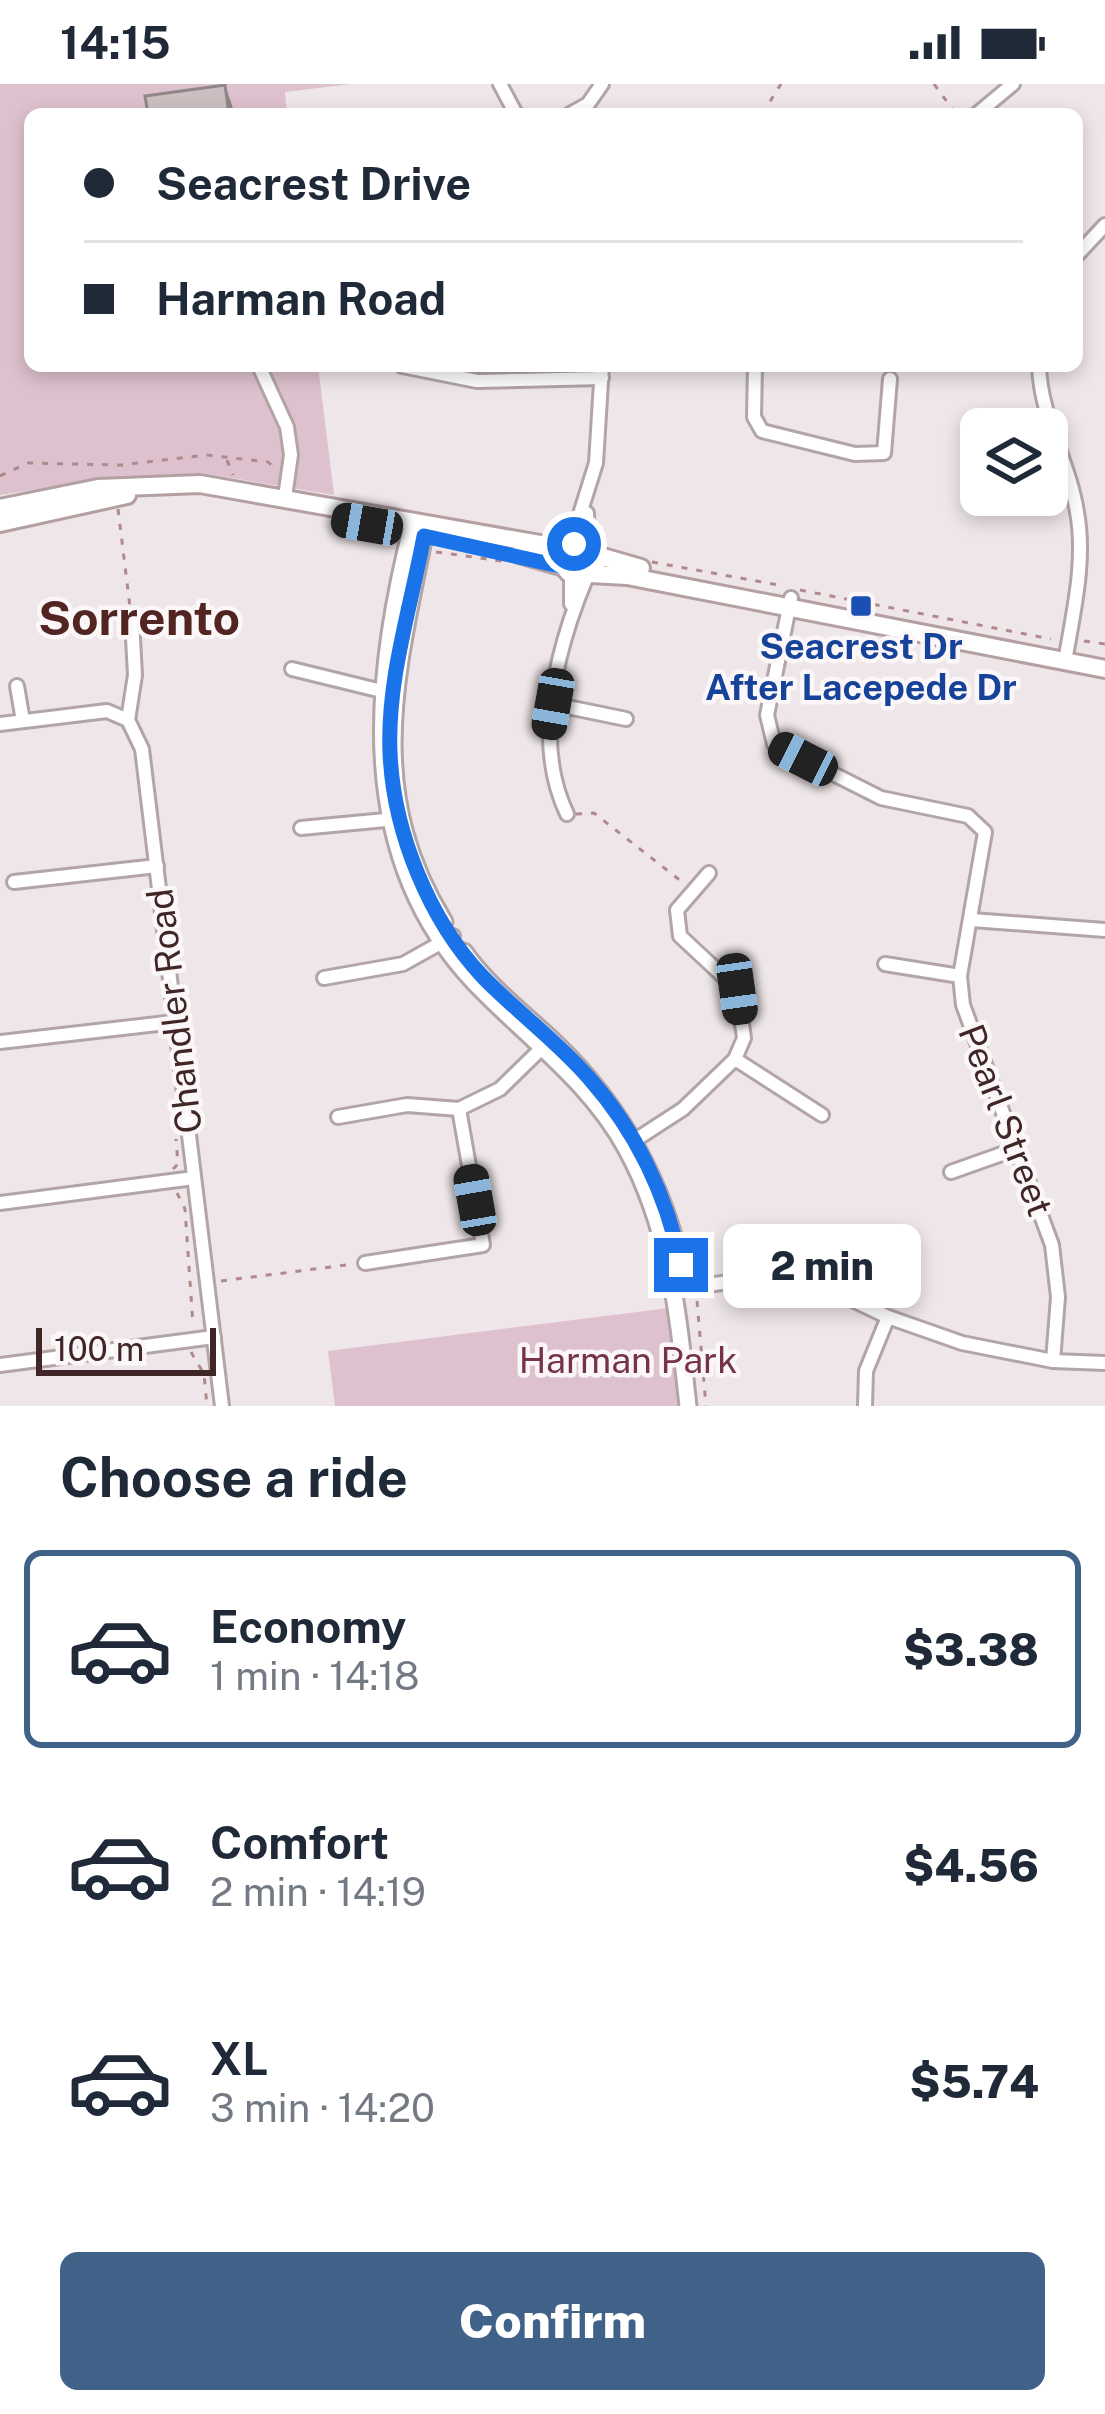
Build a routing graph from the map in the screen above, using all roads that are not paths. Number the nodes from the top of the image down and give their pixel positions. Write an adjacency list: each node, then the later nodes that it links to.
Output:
1 (602, 84): 3 (street)
2 (1013, 84): 4 (street)
3 (581, 108)
4 (984, 108)
5 (1105, 225): 6 (street)
6 (1083, 249)
7 (261, 372): 13 (street)
8 (432, 372): 9 (street)
9 (602, 372): 17 (street)
10 (755, 372): 12 (street)
11 (1040, 372): 20 (street)
12 (890, 379)
13 (281, 490): 14 (main road); 16 (main road)
14 (0, 508)
15 (0, 523): 16 (main road)
16 (418, 529): 17 (main road); 25 (street)
17 (579, 561): 18 (main road); 26 (street)
18 (790, 603): 20 (main road); 37 (street, Pearl Street)
19 (132, 620): 28 (street, Chandler Road)
20 (1071, 652): 21 (main road); 23 (main road)
21 (1105, 658)
22 (292, 669): 25 (street)
23 (1105, 669)
24 (17, 686): 29 (street)
25 (388, 693): 32 (street)
26 (553, 704): 27 (street); 31 (street)
27 (626, 719)
28 (128, 720): 29 (street); 34 (street, Chandler Road)
29 (23, 721): 30 (street)
30 (0, 724)
31 (567, 814)
32 (394, 819): 33 (street); 39 (street)
33 (301, 828)
34 (157, 866): 36 (street); 43 (street, Chandler Road)
35 (709, 873): 46 (street)
36 (14, 882)
37 (972, 920): 38 (street); 41 (street, Pearl Street)
38 (1105, 930)
39 (449, 938): 42 (street); 45 (street)
40 (885, 964): 41 (street)
41 (961, 976): 51 (street, Pearl Street)
42 (324, 978)
43 (175, 1022): 44 (street); 53 (street, Chandler Road)
44 (0, 1042)
45 (547, 1043): 47 (street); 50 (street)
46 (735, 1059): 48 (street); 50 (street)
47 (459, 1108): 49 (street); 55 (street)
48 (822, 1115)
49 (338, 1118)
50 (630, 1144): 56 (street)
51 (1013, 1150): 52 (street); 59 (street, Pearl Street)
52 (951, 1172)
53 (194, 1178): 54 (street); 58 (street, Chandler Road)
54 (0, 1203)
55 (365, 1263)
56 (686, 1287): 57 (street); 63 (street); 64 (street)
57 (888, 1317): 59 (street); 65 (street)
58 (214, 1337): 61 (street); 62 (street, Chandler Road)
59 (1053, 1361): 60 (street)
60 (1105, 1363)
61 (0, 1365)
62 (222, 1406)
63 (688, 1406)
64 (702, 1406)
65 (865, 1406)

